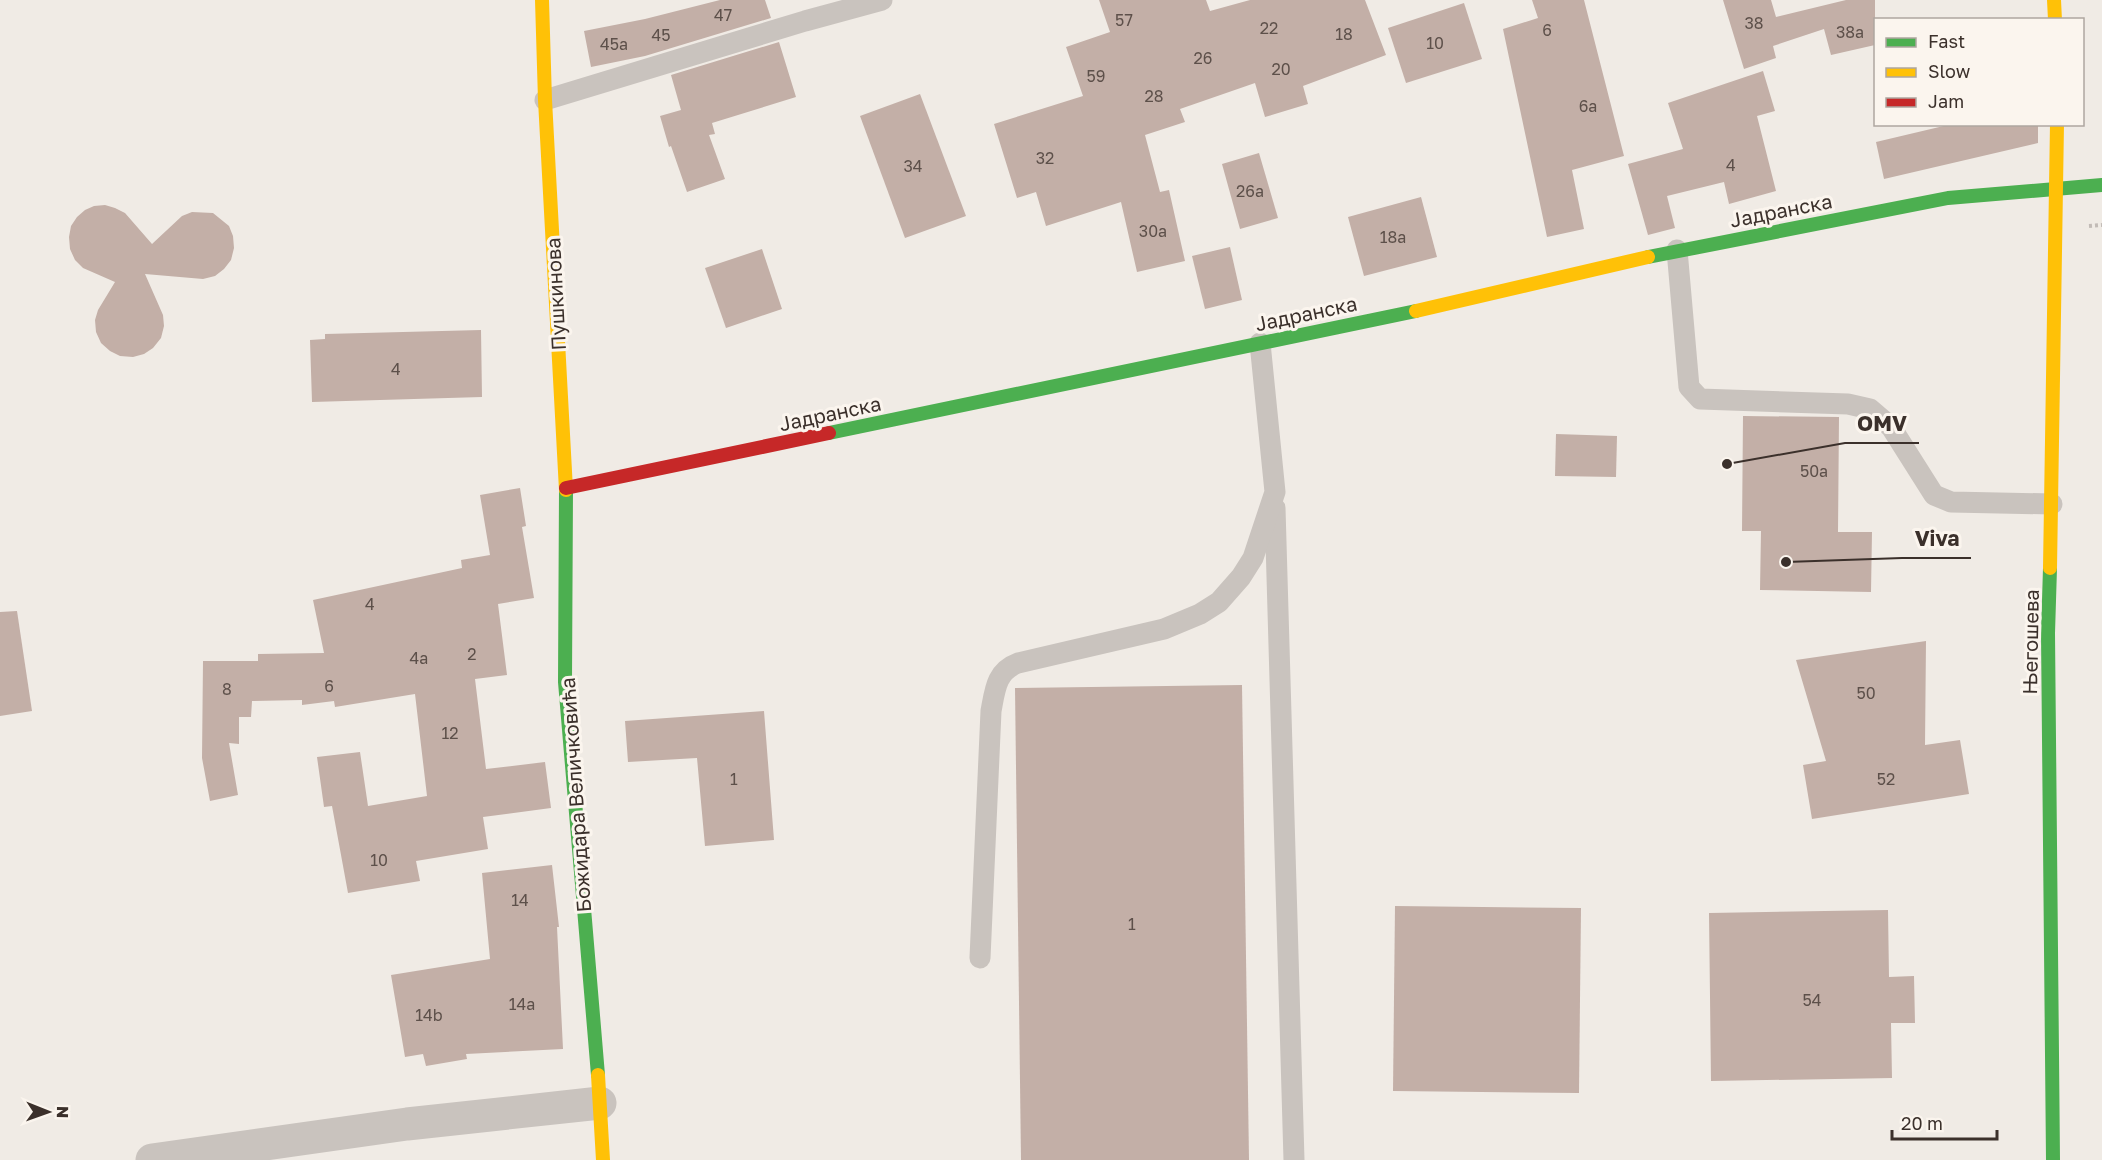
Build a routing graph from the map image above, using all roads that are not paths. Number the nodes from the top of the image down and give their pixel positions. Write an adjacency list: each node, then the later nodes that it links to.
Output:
1 (542, 0): 5 (street, Пушкинова)
2 (882, 0): 5 (lane)
3 (2054, 0): 4 (street)
4 (2055, 18)
5 (545, 100): 11 (street, Пушкинова)
6 (2057, 126): 8 (street, Његошева)
7 (2102, 185): 8 (street, Јадранска)
8 (2056, 188): 9 (street, Јадранска); 13 (street, Његошева)
9 (1677, 250): 10 (street, Јадранска); 13 (lane)
10 (1260, 343): 11 (street, Јадранска); 12 (lane)
11 (566, 488): 15 (street, Божидара Величковића)
12 (1275, 492): 14 (lane); 18 (lane)
13 (2052, 504): 19 (street, Његошева)
14 (980, 958)
15 (600, 1103): 16 (street); 17 (street, Божидара Величковића)
16 (152, 1160)
17 (603, 1160)
18 (1294, 1160)
19 (2053, 1160)

